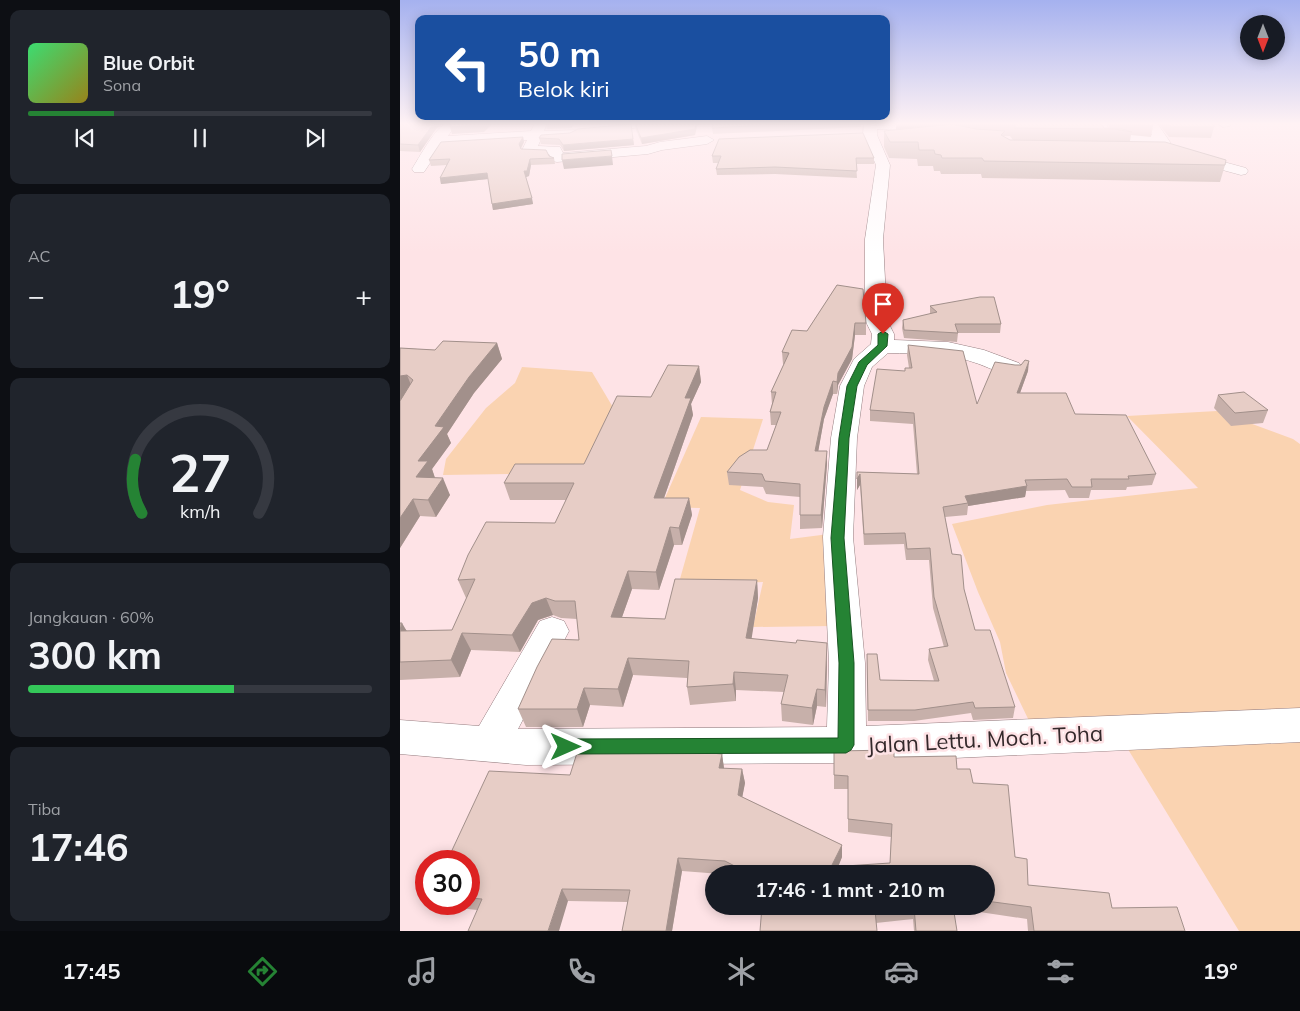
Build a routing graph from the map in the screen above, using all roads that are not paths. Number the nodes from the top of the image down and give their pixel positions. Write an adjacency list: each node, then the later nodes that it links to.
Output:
1 (883, 166): 4 (street)
2 (1224, 166): 3 (street)
3 (1241, 171)
4 (882, 346): 5 (street); 10 (street)
5 (1011, 368)
6 (552, 631): 9 (street)
7 (1300, 725): 10 (street, Jalan Lettu. Moch. Toha)
8 (400, 737): 9 (street, Jalan Lettu. Moch. Toha)
9 (489, 744): 10 (street, Jalan Lettu. Moch. Toha)
10 (846, 745)

